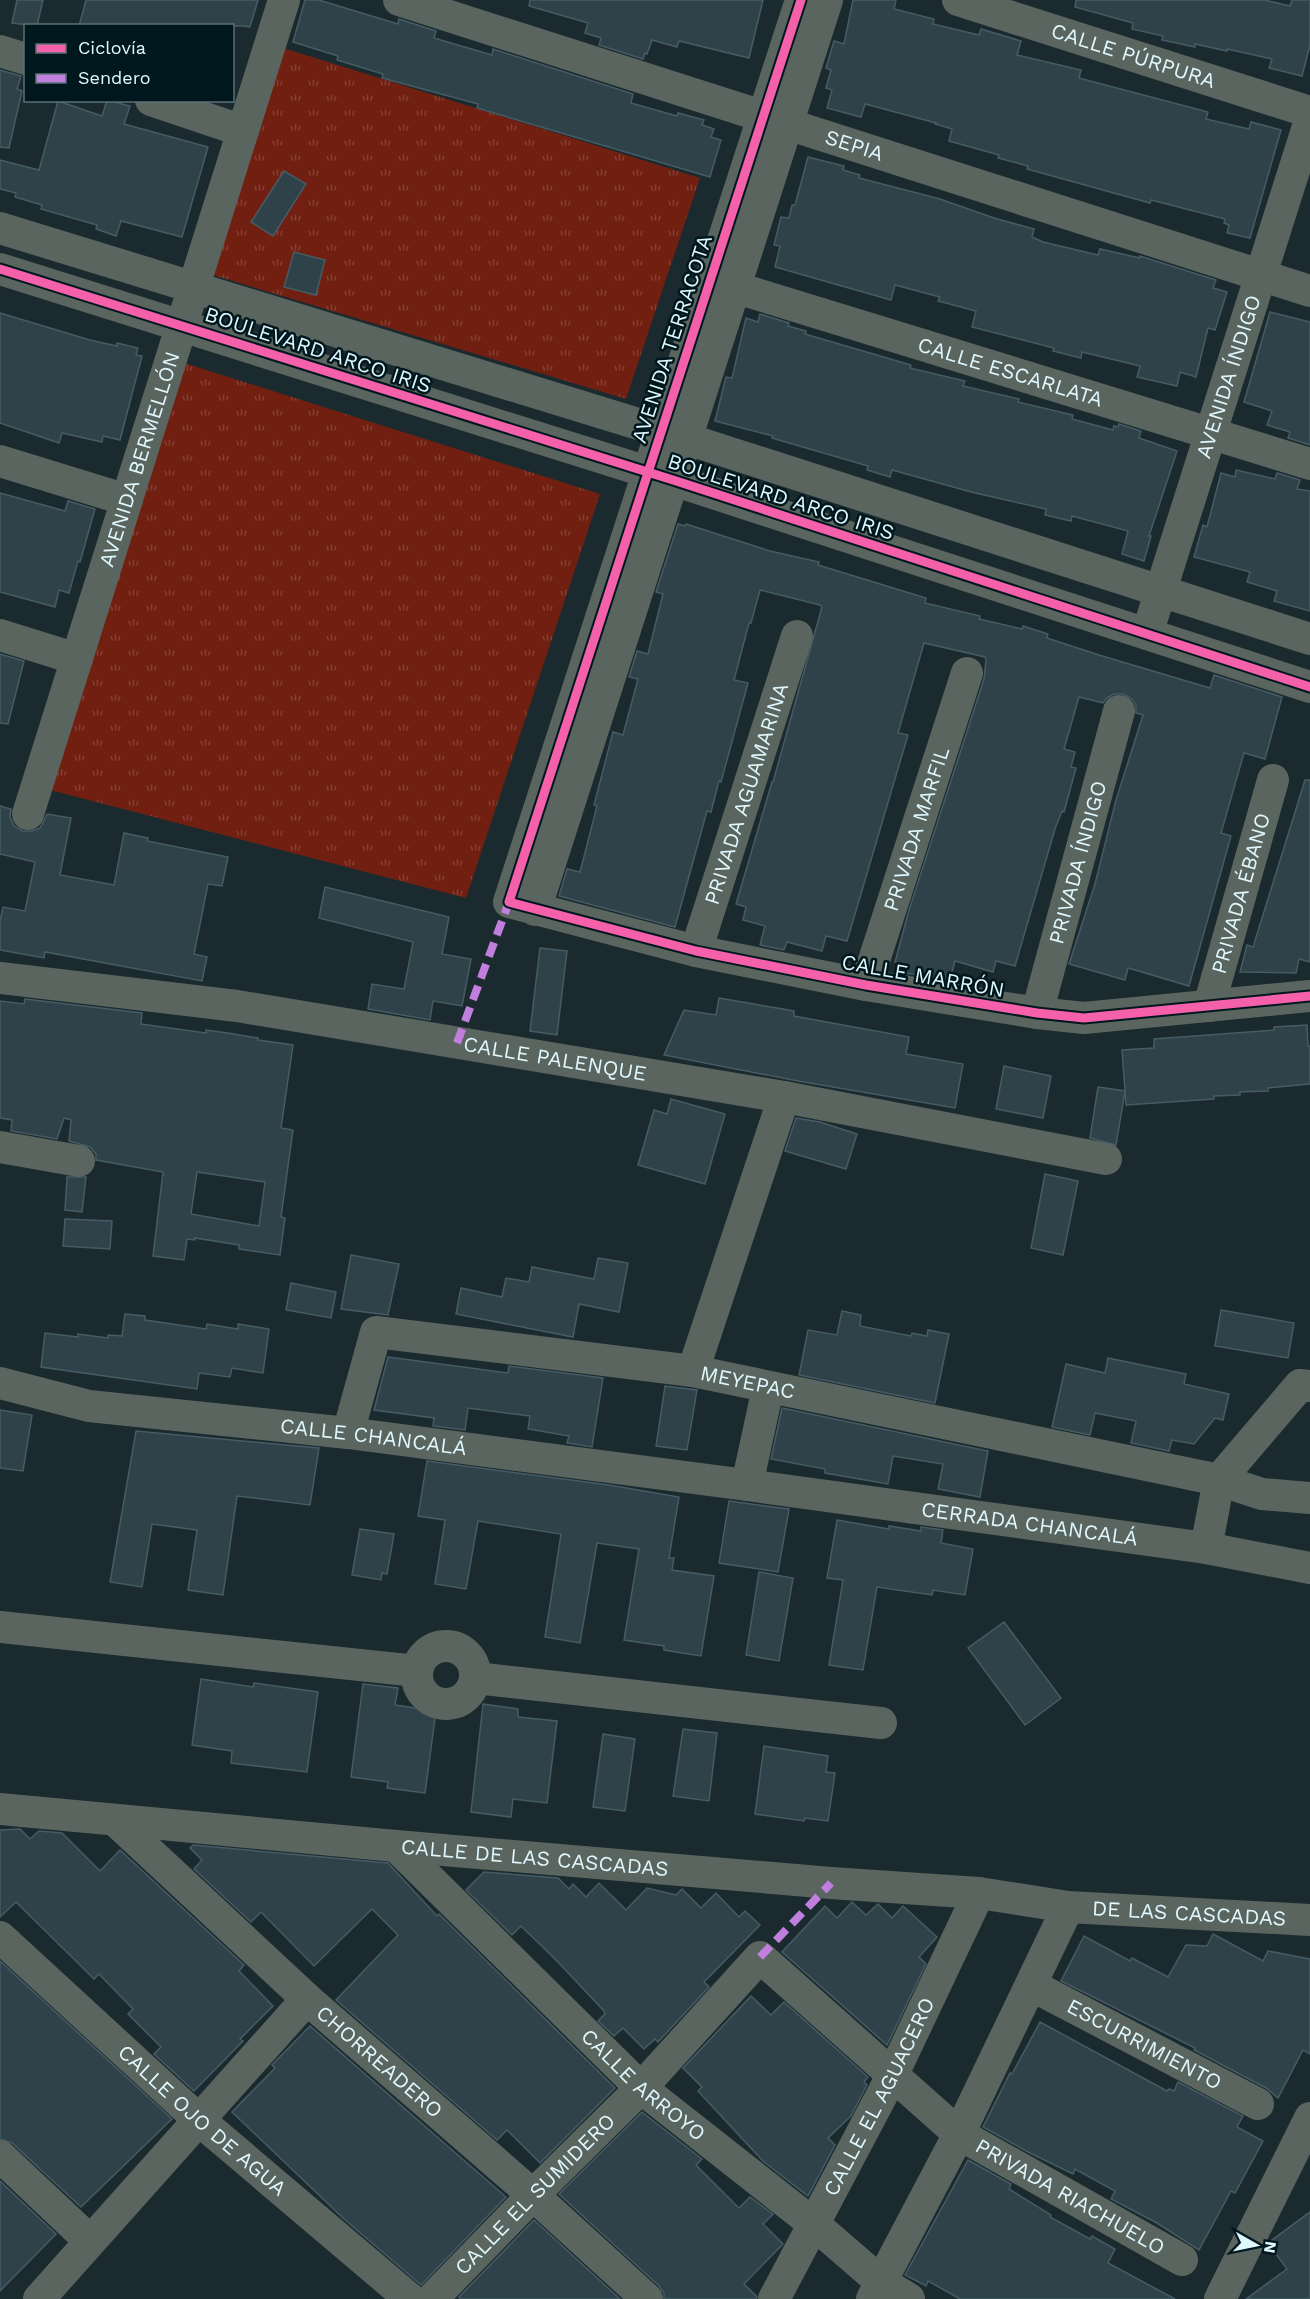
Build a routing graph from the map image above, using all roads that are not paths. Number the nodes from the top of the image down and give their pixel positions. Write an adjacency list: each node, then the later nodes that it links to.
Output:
1 (284, 0): 12 (street, AVENIDA BERMELLÓN)
2 (399, 0): 10 (street, SEPIA)
3 (801, 0): 10 (street, AVENIDA TERRACOTA)
4 (828, 0): 10 (street, AVENIDA TERRACOTA)
5 (958, 0): 9 (street, CALLE PÚRPURA)
6 (0, 51): 7 (street)
7 (24, 58)
8 (157, 102): 12 (street)
9 (1310, 112)
10 (775, 120): 15 (street, SEPIA); 16 (street, AVENIDA TERRACOTA)
11 (1310, 120): 15 (street, AVENIDA ÍNDIGO)
12 (243, 131): 17 (street, AVENIDA BERMELLÓN)
13 (0, 228): 17 (street, BOULEVARD ARCO IRIS)
14 (0, 269): 19 (street, BOULEVARD ARCO IRIS)
15 (1261, 275): 18 (street, SEPIA); 20 (street, AVENIDA ÍNDIGO)
16 (723, 283): 20 (street, CALLE ESCARLATA); 21 (street, AVENIDA TERRACOTA)
17 (194, 288): 19 (street, AVENIDA BERMELLÓN); 21 (street, BOULEVARD ARCO IRIS)
18 (1310, 291)
19 (182, 325): 24 (street, BOULEVARD ARCO IRIS); 25 (street, AVENIDA BERMELLÓN)
20 (1211, 433): 23 (street, CALLE ESCARLATA); 26 (street, AVENIDA ÍNDIGO)
21 (674, 435): 24 (street, AVENIDA TERRACOTA); 26 (street, BOULEVARD ARCO IRIS)
22 (0, 461): 25 (street)
23 (1310, 464)
24 (661, 477): 27 (street, BOULEVARD ARCO IRIS); 37 (street, AVENIDA TERRACOTA)
25 (127, 500): 31 (street, AVENIDA BERMELLÓN)
26 (1161, 589): 27 (street, AVENIDA ÍNDIGO); 30 (street, BOULEVARD ARCO IRIS)
27 (1147, 634): 33 (street, BOULEVARD ARCO IRIS)
28 (0, 635): 31 (street)
29 (797, 636): 38 (street, PRIVADA AGUAMARINA)
30 (1310, 639)
31 (77, 659): 36 (street, AVENIDA BERMELLÓN)
32 (968, 673): 40 (street, PRIVADA MARFIL)
33 (1310, 687)
34 (1119, 711): 43 (street, PRIVADA ÍNDIGO)
35 (1273, 780): 42 (street, PRIVADA ÉBANO)
36 (28, 814)
37 (535, 910): 38 (street, CALLE MARRÓN)
38 (696, 951): 40 (street, CALLE MARRÓN)
39 (0, 978): 44 (street, CALLE PALENQUE)
40 (866, 985): 43 (street, CALLE MARRÓN)
41 (1310, 996): 42 (street, CALLE MARRÓN)
42 (1209, 1006): 43 (street, CALLE MARRÓN)
43 (1037, 1013)
44 (784, 1098): 46 (street, CALLE PALENQUE); 48 (street)
45 (0, 1147): 47 (street)
46 (1106, 1159)
47 (79, 1161)
48 (693, 1371): 51 (street, MEYEPAC); 52 (street, MEYEPAC)
49 (0, 1383): 52 (street, CALLE CHANCALÁ)
50 (1310, 1386): 53 (street)
51 (768, 1388): 53 (street, MEYEPAC); 54 (street)
52 (348, 1433): 54 (street, CALLE CHANCALÁ)
53 (1219, 1479): 55 (street, MEYEPAC); 56 (street)
54 (747, 1485): 56 (street, CERRADA CHANCALÁ)
55 (1310, 1498)
56 (1206, 1548): 57 (street, CERRADA CHANCALÁ)
57 (1310, 1568)
58 (0, 1627): 59 (street)
59 (881, 1723)
60 (0, 1809): 61 (street, CALLE DE LAS CASCADAS)
61 (116, 1821): 62 (street, CALLE DE LAS CASCADAS); 69 (street, CHORREADERO)
62 (396, 1846): 63 (street, CALLE DE LAS CASCADAS); 71 (street, CALLE ARROYO)
63 (979, 1893): 64 (street, CALLE DE LAS CASCADAS); 70 (street, CALLE EL AGUACERO)
64 (1068, 1907): 65 (street, DE LAS CASCADAS); 68 (street)
65 (1310, 1920)
66 (0, 1937): 73 (street, CALLE OJO DE AGUA)
67 (760, 1957): 70 (street, PRIVADA RIACHUELO); 71 (street, CALLE EL SUMIDERO)
68 (1031, 1985): 72 (street, ESCURRIMIENTO); 75 (street)
69 (307, 1999): 73 (street); 77 (street, CHORREADERO)
70 (892, 2076): 75 (street, PRIVADA RIACHUELO); 78 (street, CALLE EL AGUACERO)
71 (641, 2088): 77 (street, CALLE EL SUMIDERO); 78 (street, CALLE ARROYO)
72 (1258, 2104)
73 (199, 2120): 79 (street); 83 (street, CALLE OJO DE AGUA)
74 (1308, 2131): 88 (street)
75 (959, 2134): 80 (street, PRIVADA RIACHUELO); 81 (street)
76 (0, 2156): 79 (street)
77 (533, 2195): 84 (street, CALLE EL SUMIDERO); 85 (street, CHORREADERO)
78 (814, 2225): 81 (street, CALLE ARROYO); 86 (street, CALLE EL AGUACERO)
79 (90, 2241): 82 (street)
80 (1182, 2260)
81 (877, 2291): 87 (street, CALLE ARROYO)
82 (39, 2299)
83 (410, 2299)
84 (432, 2299)
85 (647, 2299)
86 (774, 2299)
87 (909, 2299)
88 (1220, 2299)

